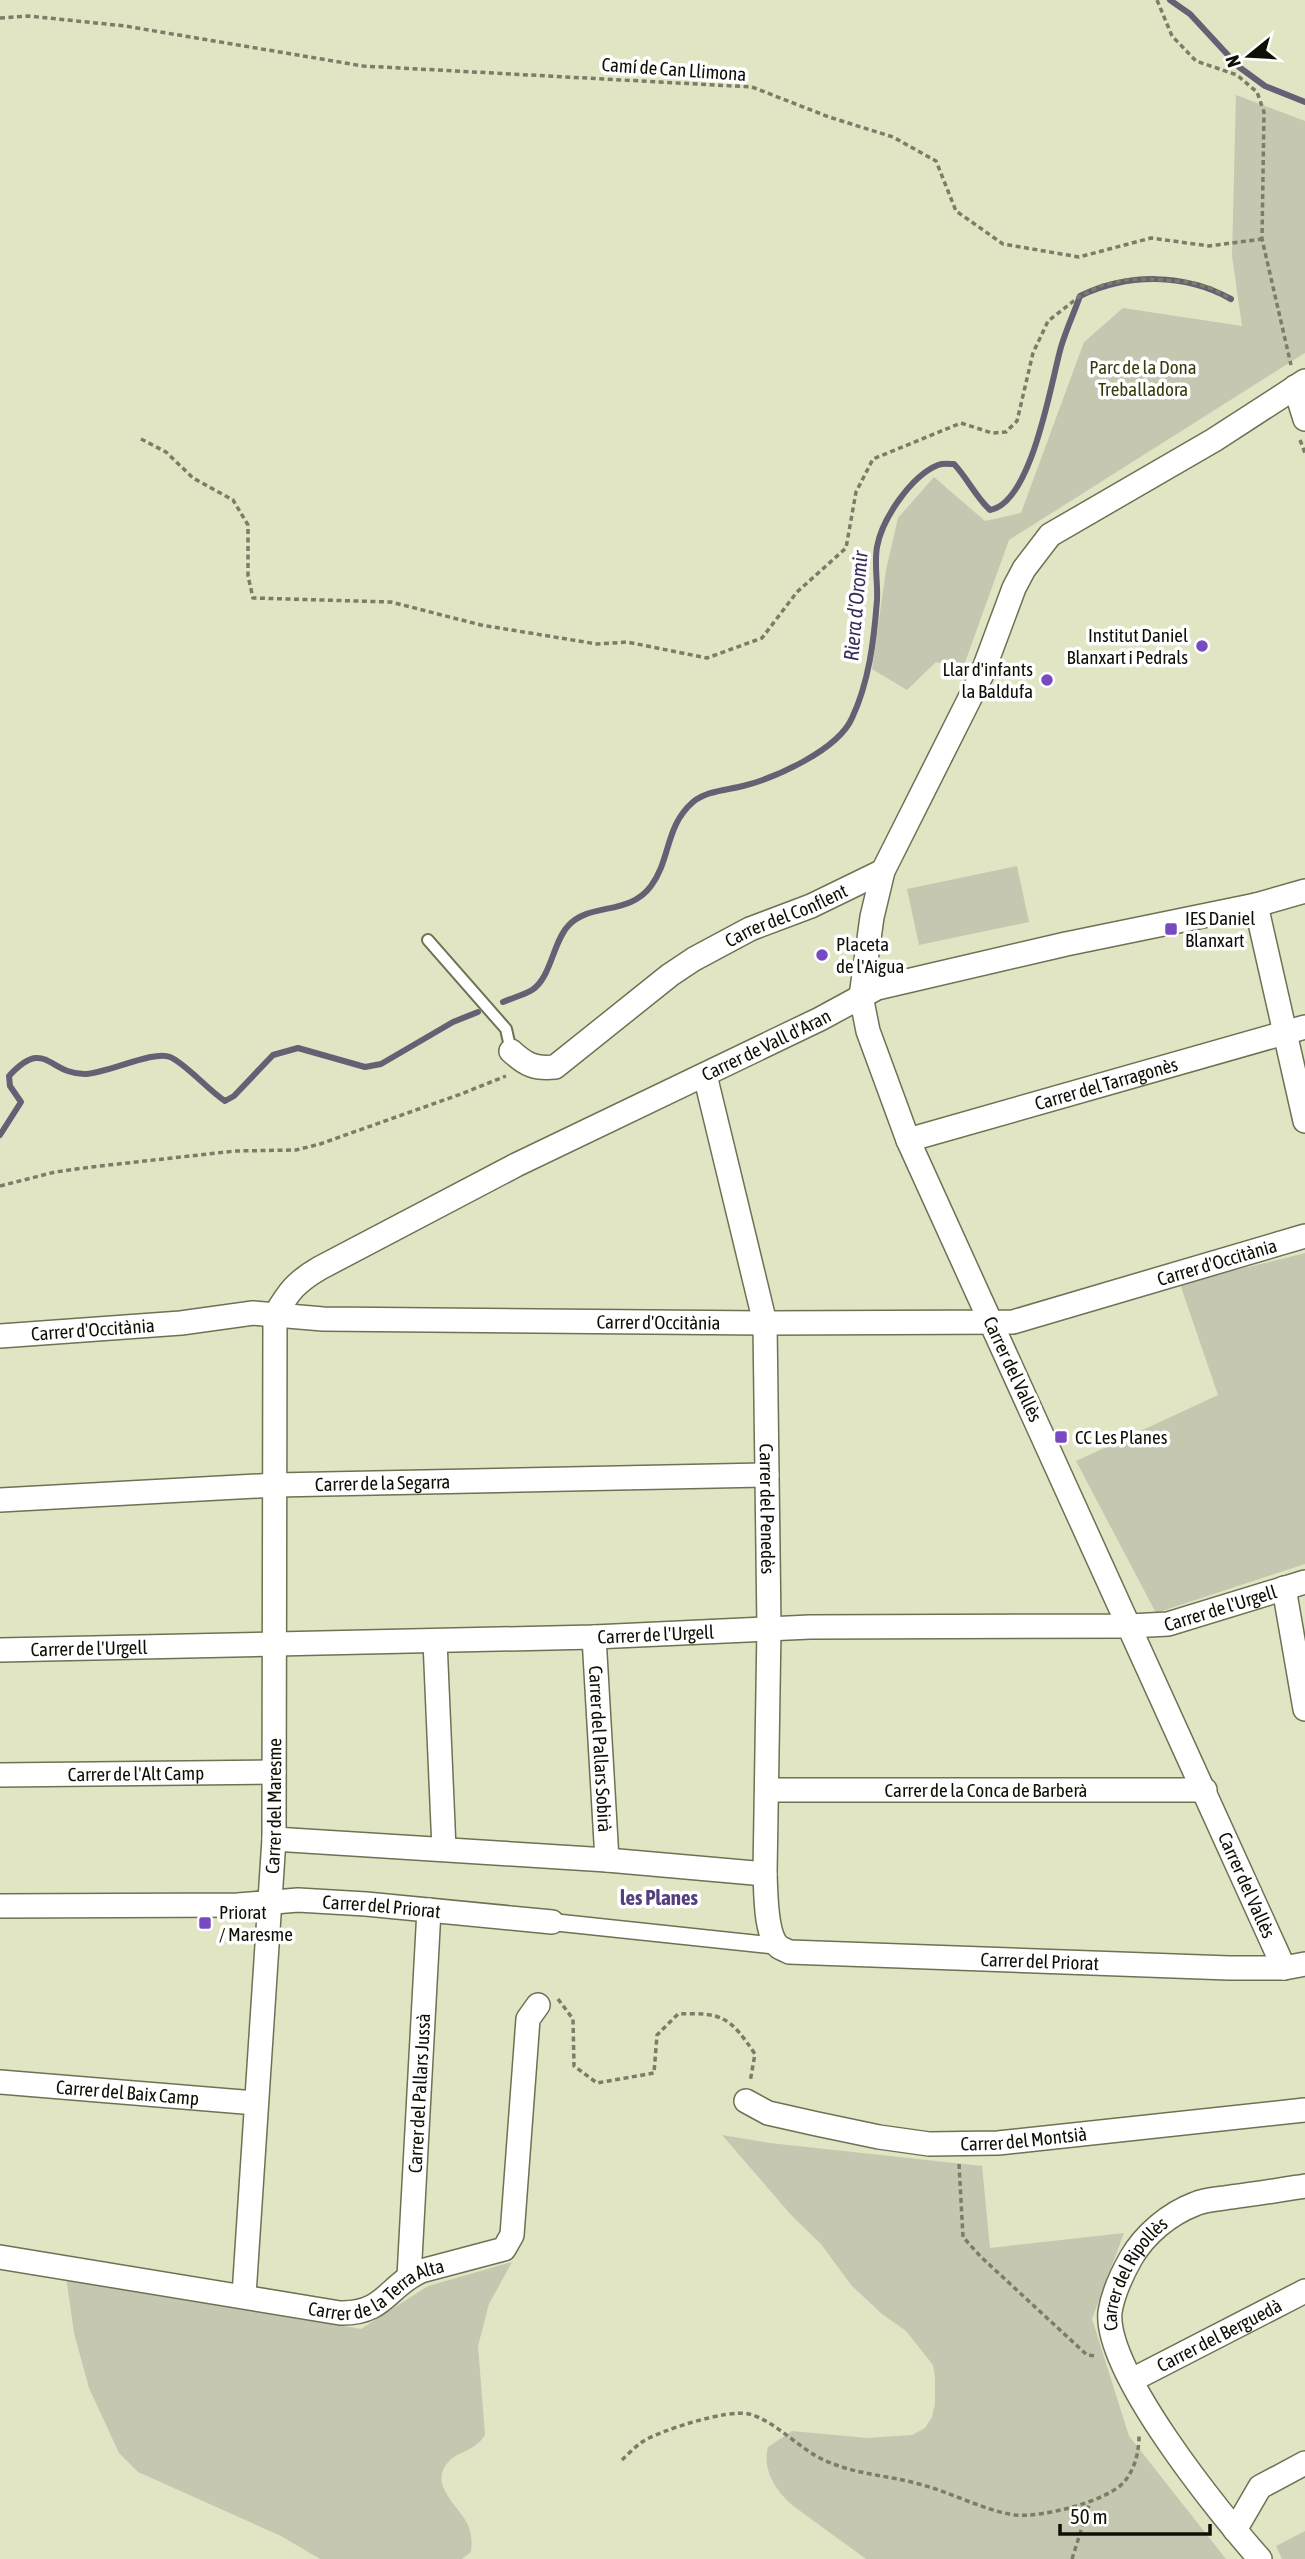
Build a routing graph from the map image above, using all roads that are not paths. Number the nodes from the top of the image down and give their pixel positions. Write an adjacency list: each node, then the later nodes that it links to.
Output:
1 (1300, 384): 2 (street); 3 (street)
2 (1305, 419)
3 (883, 871): 7 (street, Carrer del Vallès); 9 (street, Carrer del Conflent)
4 (1305, 891): 5 (street, Carrer de Vall d'Aran)
5 (1256, 905): 7 (street, Carrer de Vall d'Aran); 8 (street)
6 (429, 940): 9 (lane)
7 (861, 996): 10 (street, Carrer de Vall d'Aran); 12 (street, Carrer del Vallès)
8 (1295, 1030): 11 (street); 12 (street, Carrer del Tarragonès)
9 (519, 1058)
10 (705, 1075): 14 (street, Carrer de Vall d'Aran); 15 (street, Carrer del Penedès)
11 (1305, 1121)
12 (908, 1140): 16 (street, Carrer del Vallès)
13 (1305, 1236): 16 (street, Carrer d'Occitània)
14 (275, 1315): 15 (street, Carrer d'Occitània); 17 (street, Carrer d'Occitània); 19 (street, Carrer del Maresme)
15 (765, 1323): 16 (street, Carrer d'Occitània); 18 (street, Carrer del Penedès)
16 (992, 1324): 22 (street, Carrer del Vallès)
17 (0, 1336)
18 (767, 1475): 19 (street, Carrer de la Segarra); 23 (street, Carrer del Penedès)
19 (276, 1485): 20 (street, Carrer de la Segarra); 26 (street, Carrer del Maresme)
20 (0, 1500)
21 (1294, 1585): 22 (street, Carrer de l'Urgell); 28 (street)
22 (1130, 1626): 23 (street, Carrer de l'Urgell); 32 (street, Carrer del Vallès)
23 (769, 1628): 24 (street, Carrer de l'Urgell); 31 (street, Carrer del Penedès)
24 (594, 1637): 25 (street, Carrer de l'Urgell); 35 (street, Carrer del Pallars Sobirà)
25 (435, 1641): 26 (street, Carrer de l'Urgell); 34 (street)
26 (276, 1644): 27 (street, Carrer de l'Urgell); 29 (street, Carrer del Maresme)
27 (0, 1650)
28 (1305, 1709)
29 (274, 1772): 30 (street, Carrer de l'Alt Camp); 33 (street, Carrer del Maresme)
30 (0, 1775)
31 (767, 1790): 32 (street, Carrer de la Conca de Barberà); 36 (street, Carrer del Penedès)
32 (1205, 1790): 42 (street, Carrer del Vallès)
33 (274, 1839): 34 (street); 37 (street, Carrer del Maresme)
34 (444, 1849): 35 (street)
35 (607, 1860): 36 (street)
36 (765, 1874): 41 (street, Carrer del Penedès)
37 (269, 1903): 38 (street, Carrer del Priorat); 39 (street, Carrer del Priorat); 46 (street, Carrer del Maresme)
38 (0, 1906)
39 (429, 1910): 40 (street, Carrer del Priorat); 50 (street, Carrer del Pallars Jussà)
40 (552, 1922): 41 (street)
41 (778, 1946): 42 (street, Carrer del Priorat)
42 (1294, 1966)
43 (547, 2001): 50 (street, Carrer de la Terra Alta)
44 (0, 2082): 46 (street, Carrer del Baix Camp)
45 (747, 2101): 47 (street, Carrer del Montsià)
46 (256, 2103): 52 (street, Carrer del Maresme)
47 (1305, 2110)
48 (1305, 2186): 53 (street, Carrer del Ripollès)
49 (0, 2257): 52 (street, Carrer de la Terra Alta)
50 (409, 2277): 52 (street, Carrer de la Terra Alta)
51 (1305, 2291): 53 (street, Carrer del Berguedà)
52 (244, 2295)
53 (1132, 2380): 55 (street, Carrer del Ripollès)
54 (1305, 2463): 55 (street)
55 (1235, 2530): 56 (street, Carrer del Ripollès)
56 (1260, 2559)

